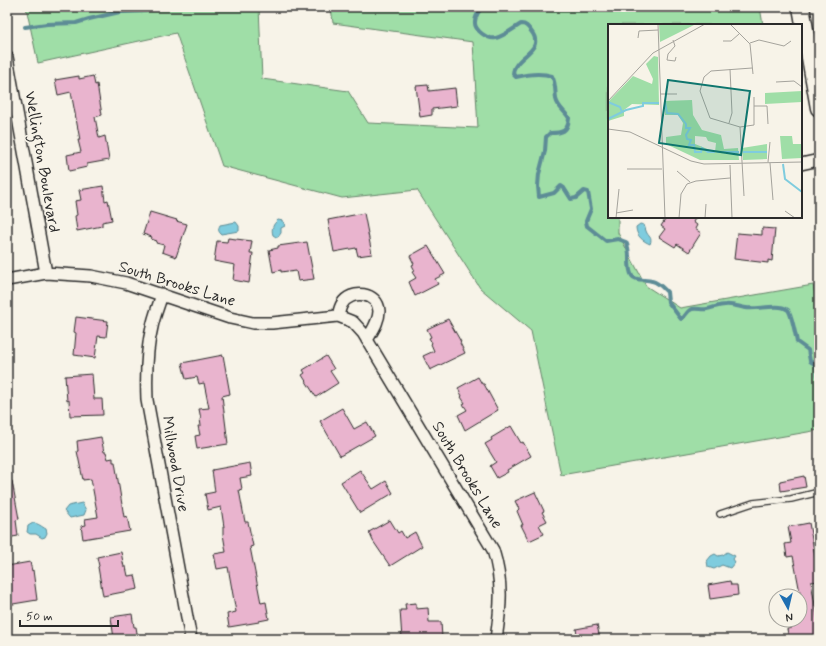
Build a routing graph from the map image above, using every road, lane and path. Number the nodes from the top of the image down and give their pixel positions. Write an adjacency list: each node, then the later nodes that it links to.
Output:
1 (801, 7): 3 (main road)
2 (7, 56): 6 (street, Wellington Boulevard)
3 (819, 108)
4 (819, 160): 5 (street)
5 (802, 164)
6 (46, 273): 7 (street, South Brooks Lane); 8 (street, South Brooks Lane)
7 (7, 280)
8 (162, 294): 9 (street, South Brooks Lane); 13 (street, Millwood Drive)
9 (338, 316): 10 (street, South Brooks Lane); 10 (street)
10 (367, 340): 14 (street, South Brooks Lane)
11 (819, 492): 12 (lane)
12 (720, 514)
13 (191, 639)
14 (496, 639)

